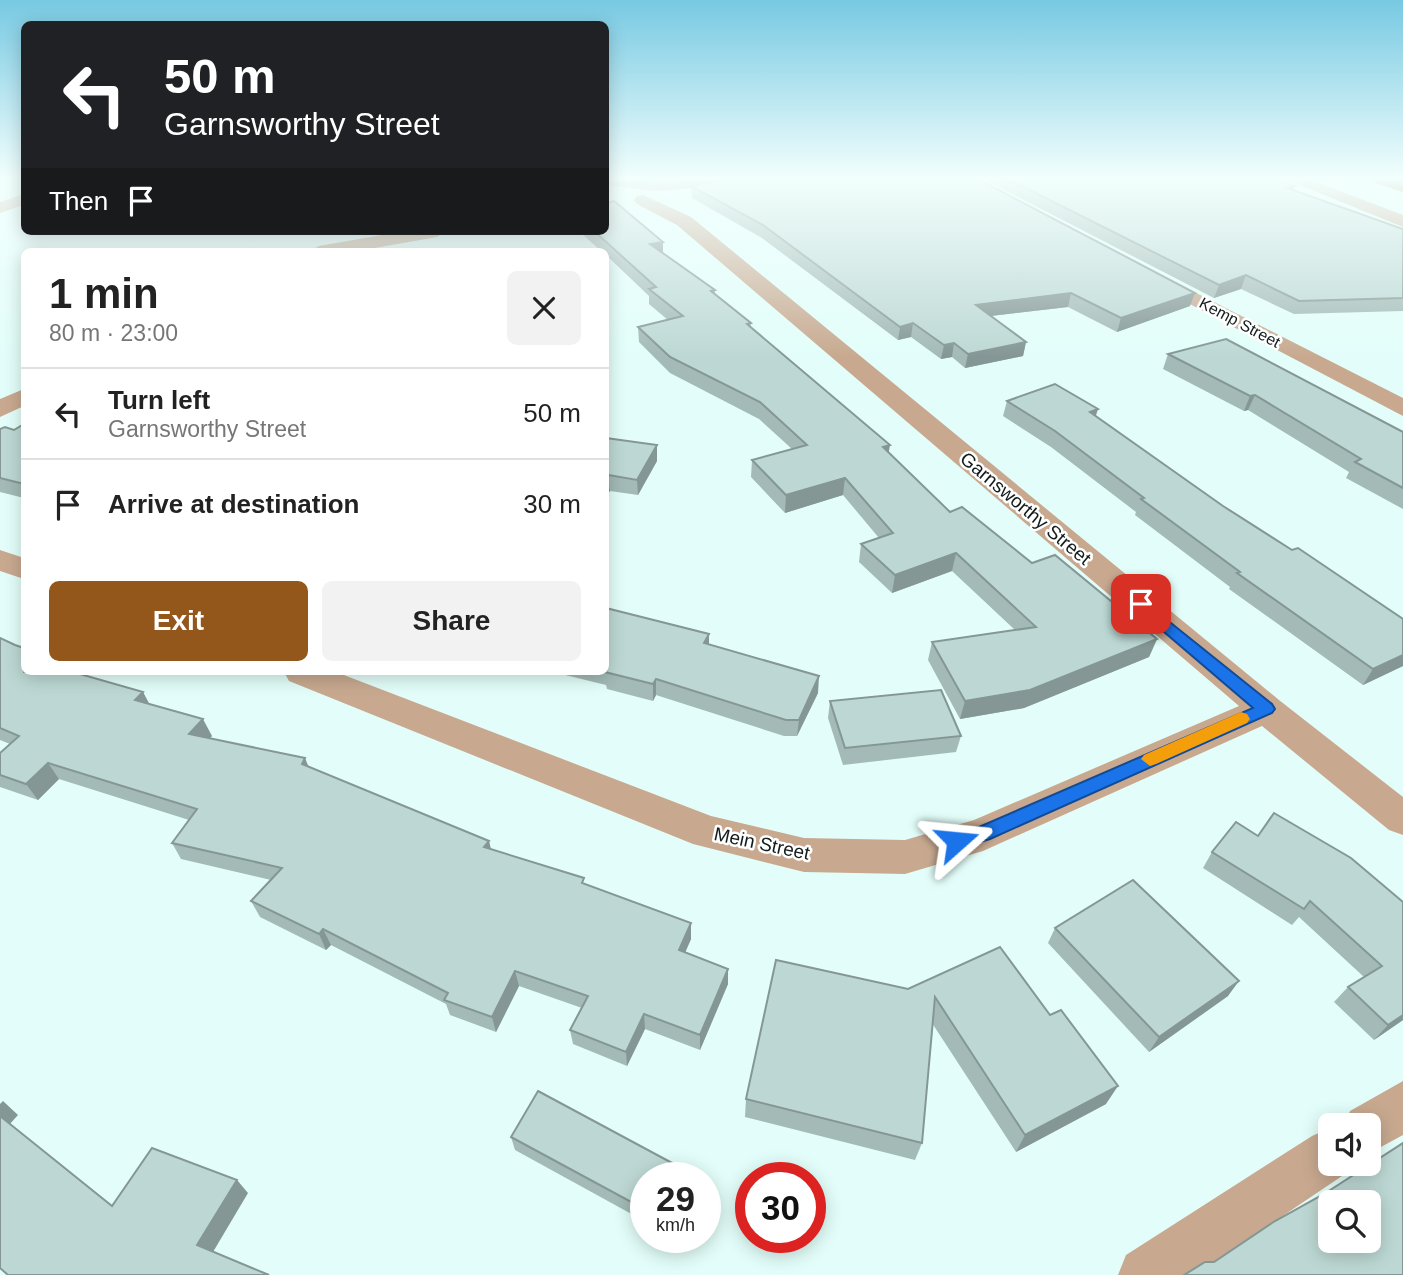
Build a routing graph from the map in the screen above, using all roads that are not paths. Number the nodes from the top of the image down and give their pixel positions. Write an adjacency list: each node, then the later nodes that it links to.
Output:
1 (396, 238): 3 (street)
2 (705, 238): 11 (street, Garnsworthy Street)
3 (342, 248)
4 (1135, 268): 6 (street, Kemp Street)
5 (21, 398): 7 (street)
6 (1403, 408)
7 (0, 409)
8 (0, 559): 9 (street)
9 (21, 568)
10 (309, 675): 11 (street, Mein Street)
11 (1266, 709): 12 (street, Garnsworthy Street)
12 (1403, 819)
13 (1403, 1106): 14 (street)
14 (1381, 1120)
15 (1318, 1162): 16 (street)
16 (1146, 1275)

